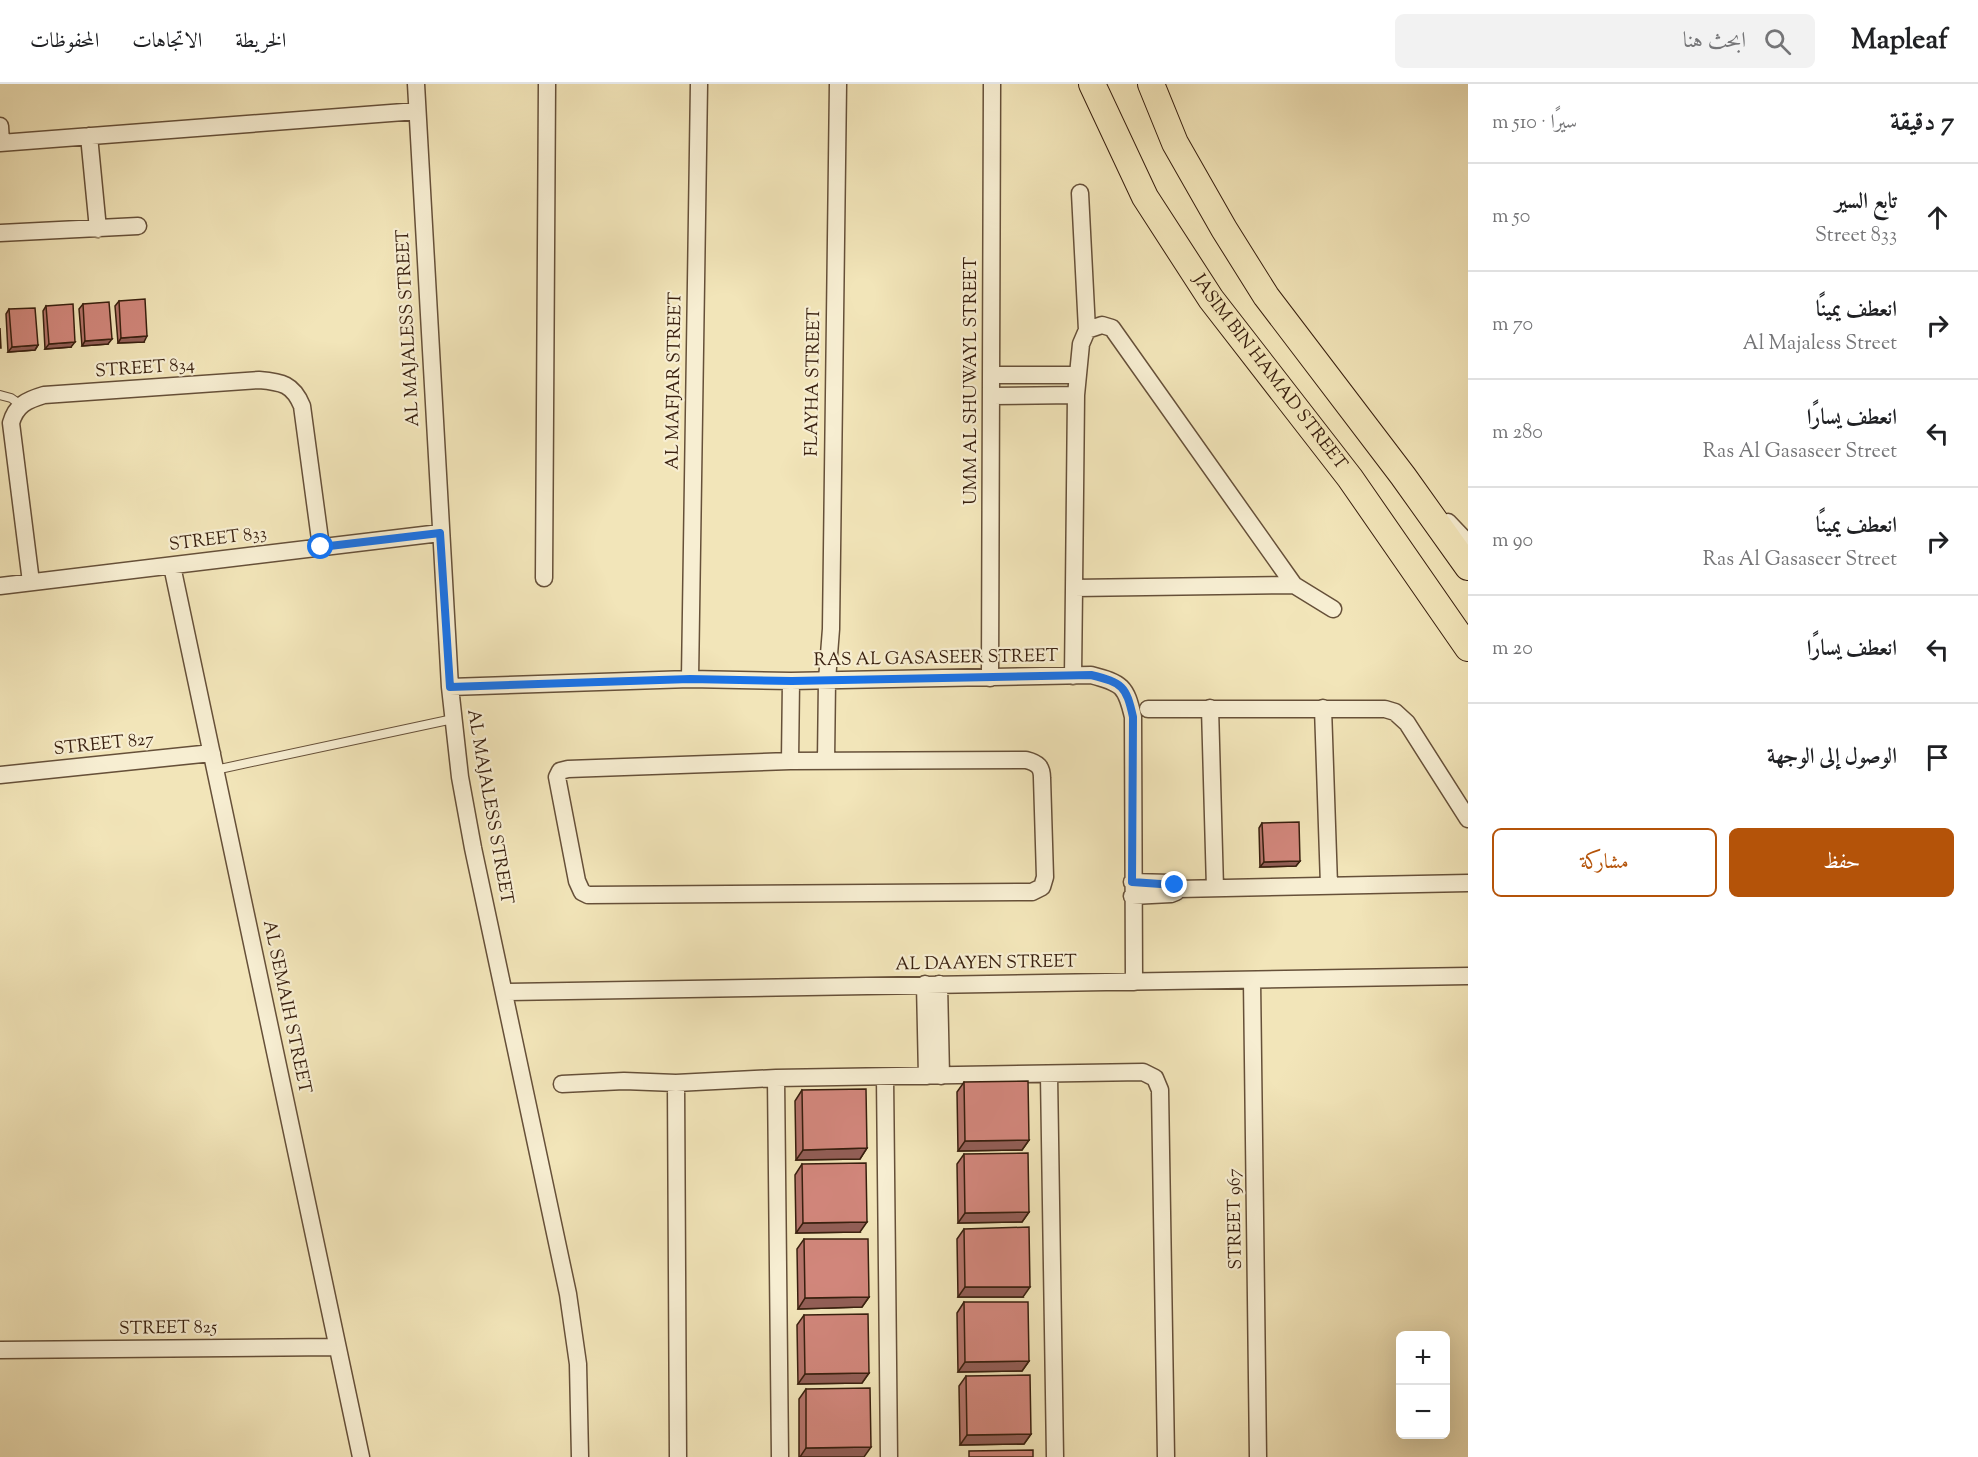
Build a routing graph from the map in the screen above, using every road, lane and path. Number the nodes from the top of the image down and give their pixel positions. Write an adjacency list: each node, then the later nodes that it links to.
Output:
1 (416, 84): 8 (street, AL MAJALESS STREET)
2 (547, 84): 28 (street)
3 (699, 84): 37 (street, AL MAFJAR STREET)
4 (838, 84): 38 (street, FLAYHA STREET)
5 (992, 84): 16 (street, UMM AL SHUWAYL STREET)
6 (1092, 84): 34 (main road, JASIM BIN HAMAD STREET)
7 (1151, 84): 22 (main road)
8 (417, 111): 9 (street); 23 (street, AL MAJALESS STREET)
9 (89, 136): 10 (street); 13 (street)
10 (0, 137)
11 (1080, 193): 15 (street)
12 (138, 226): 13 (street)
13 (98, 229): 14 (street)
14 (0, 233)
15 (1087, 330): 17 (street); 30 (street)
16 (992, 375): 17 (street); 20 (street, UMM AL SHUWAYL STREET)
17 (1078, 375): 19 (street)
18 (0, 395): 21 (lane)
19 (1076, 395): 20 (street); 32 (street)
20 (992, 396): 36 (street, UMM AL SHUWAYL STREET)
21 (21, 405): 25 (street, STREET 834); 29 (street)
22 (1403, 476): 24 (street); 27 (main road)
23 (440, 533): 25 (street, STREET 833); 40 (street, AL MAJALESS STREET)
24 (1468, 543)
25 (321, 547): 26 (street, STREET 833)
26 (172, 566): 29 (street, STREET 833); 45 (street, AL SEMAIH STREET)
27 (1468, 567)
28 (544, 578)
29 (31, 582): 31 (street, STREET 833)
30 (1294, 585): 32 (street); 33 (street)
31 (0, 586)
32 (1074, 588): 35 (street)
33 (1333, 609)
34 (1468, 648)
35 (1073, 676): 36 (street, RAS AL GASASEER STREET); 53 (street, RAS AL GASASEER STREET)
36 (990, 678): 38 (street, RAS AL GASASEER STREET)
37 (690, 679): 39 (street, RAS AL GASASEER STREET); 40 (street, RAS AL GASASEER STREET)
38 (827, 680): 39 (street, RAS AL GASASEER STREET); 47 (street, FLAYHA STREET)
39 (792, 681): 46 (street)
40 (450, 687): 44 (street, AL MAJALESS STREET)
41 (1210, 708): 42 (street); 43 (street); 52 (street)
42 (1323, 708): 49 (street); 51 (street)
43 (1148, 709)
44 (453, 719): 45 (lane); 58 (street, AL MAJALESS STREET)
45 (214, 761): 48 (street, STREET 827); 65 (street, AL SEMAIH STREET)
46 (790, 761): 47 (street); 47 (street)
47 (826, 761)
48 (0, 775)
49 (1468, 819)
50 (1468, 883): 51 (street)
51 (1329, 885): 52 (street)
52 (1215, 888): 53 (street)
53 (1132, 889): 56 (street, RAS AL GASASEER STREET)
54 (1468, 976): 55 (street, AL DAAYEN STREET)
55 (1252, 980): 56 (street, AL DAAYEN STREET); 74 (street, STREET 967)
56 (1134, 982): 57 (street, AL DAAYEN STREET)
57 (932, 984): 58 (street, AL DAAYEN STREET); 60 (street)
58 (505, 992): 68 (street, AL MAJALESS STREET)
59 (1049, 1075): 60 (street); 72 (street); 73 (street)
60 (934, 1076): 61 (street)
61 (885, 1077): 62 (street); 71 (street)
62 (776, 1078): 63 (street); 70 (street)
63 (676, 1083): 64 (street); 69 (street)
64 (562, 1084)
65 (336, 1347): 66 (street, STREET 825); 67 (street, AL SEMAIH STREET)
66 (0, 1350)
67 (361, 1457)
68 (580, 1457)
69 (678, 1457)
70 (780, 1457)
71 (888, 1457)
72 (1055, 1457)
73 (1166, 1457)
74 (1258, 1457)

